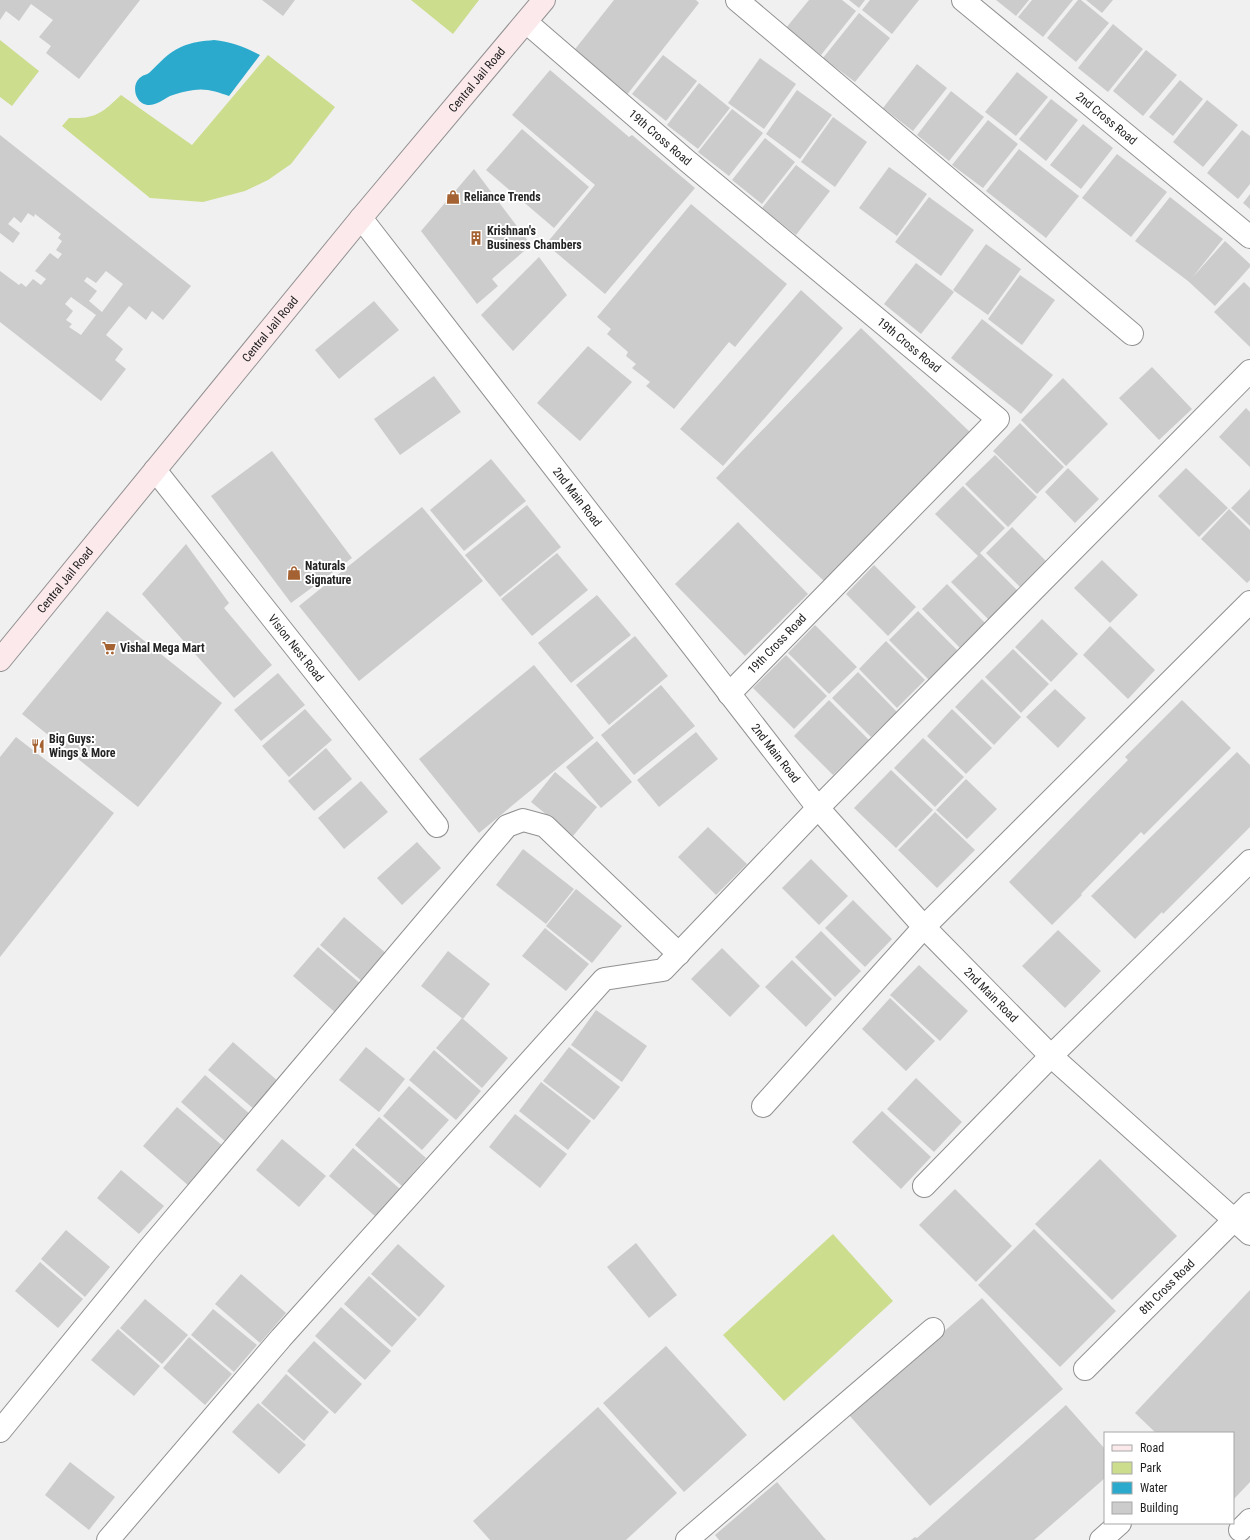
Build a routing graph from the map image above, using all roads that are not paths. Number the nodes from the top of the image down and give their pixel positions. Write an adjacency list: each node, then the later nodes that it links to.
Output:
1 (544, 0): 4 (main road, Central Jail Road)
2 (737, 0): 7 (street)
3 (963, 0): 6 (street, 2nd Cross Road)
4 (526, 22): 5 (main road, Central Jail Road); 12 (street, 19th Cross Road)
5 (361, 218): 9 (main road, Central Jail Road); 12 (street, 2nd Main Road)
6 (1250, 237)
7 (1132, 334)
8 (1250, 371): 13 (street)
9 (155, 470): 11 (main road, Central Jail Road); 14 (street, Vision Nest Road)
10 (1250, 602): 16 (street)
11 (0, 660)
12 (729, 694): 13 (street, 2nd Main Road)
13 (818, 808): 16 (street, 2nd Main Road); 17 (street)
14 (437, 826)
15 (1250, 862): 18 (street)
16 (924, 927): 18 (street, 2nd Main Road); 19 (street)
17 (679, 954): 25 (street); 27 (street)
18 (1051, 1056): 20 (street); 22 (street, 2nd Main Road)
19 (763, 1106)
20 (924, 1186)
21 (1250, 1204): 22 (street, 8th Cross Road)
22 (1242, 1227): 24 (street, 8th Cross Road)
23 (933, 1329): 28 (street)
24 (1085, 1369)
25 (0, 1431)
26 (1119, 1524): 29 (street)
27 (108, 1540)
28 (687, 1540)
29 (1101, 1540)

